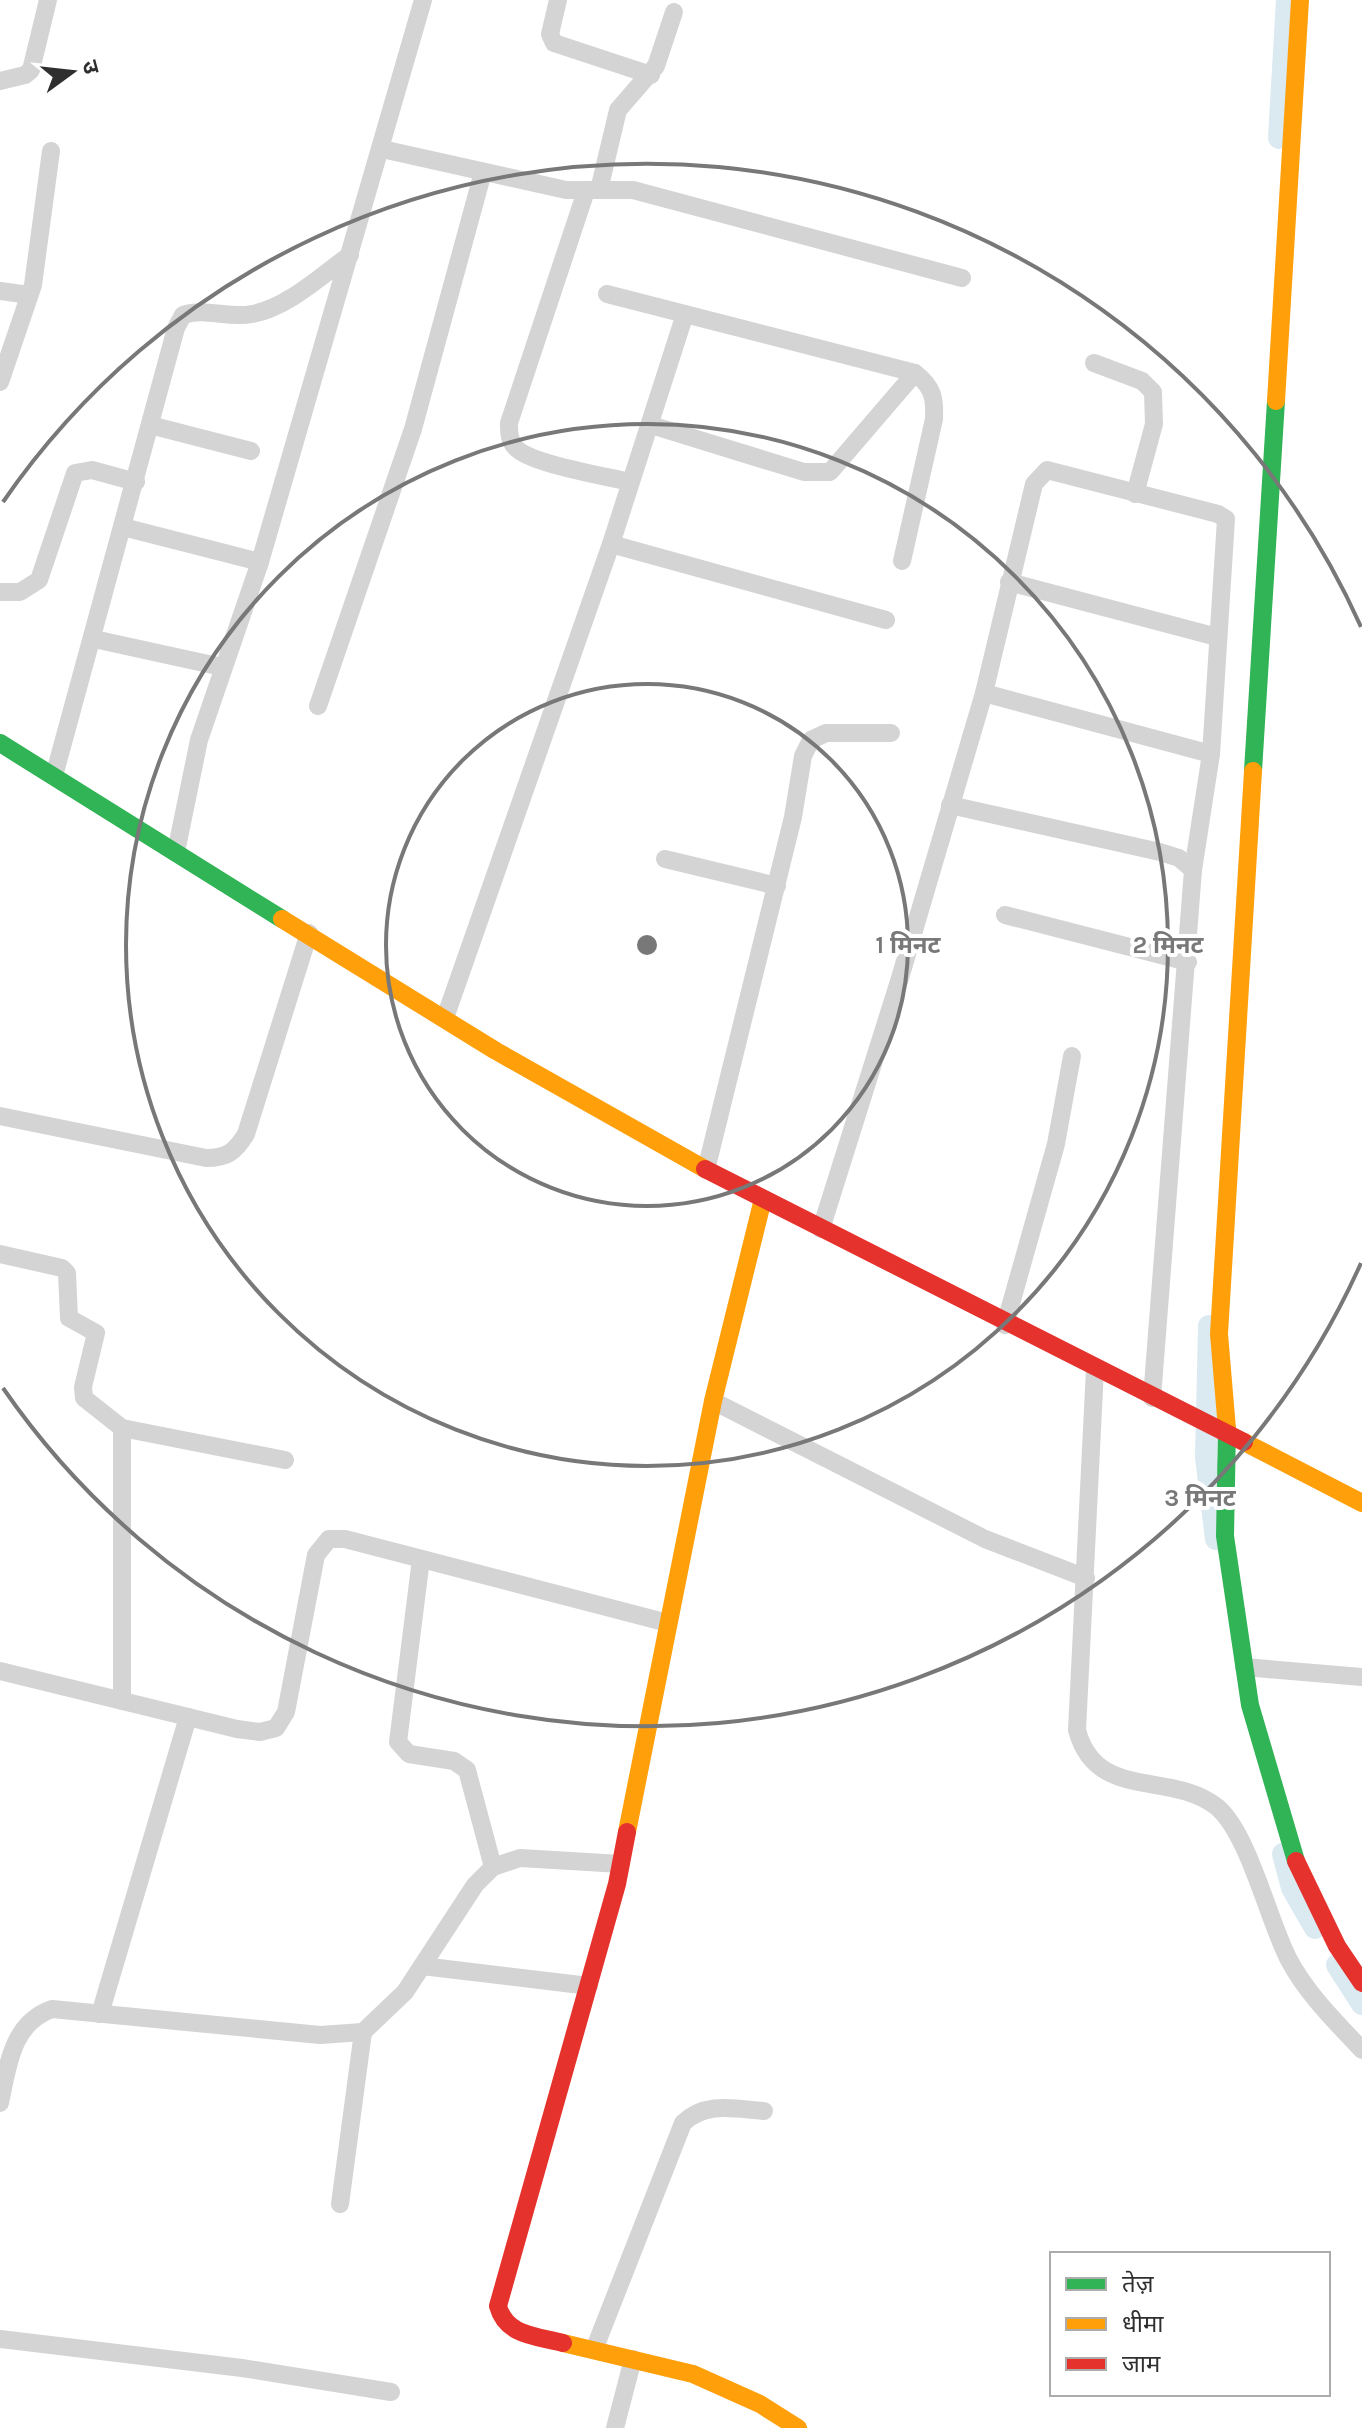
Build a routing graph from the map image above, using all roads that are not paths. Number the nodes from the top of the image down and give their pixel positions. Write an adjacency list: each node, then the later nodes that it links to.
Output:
1 (48, 0): 7 (street)
2 (423, 0): 8 (street)
3 (558, 0): 6 (street)
4 (1300, 0): 63 (street)
5 (674, 12): 6 (street)
6 (651, 75): 11 (street)
7 (0, 81)
8 (382, 149): 10 (street); 12 (street)
9 (51, 151): 16 (street)
10 (483, 172): 11 (street); 38 (street)
11 (592, 190): 13 (street); 25 (street)
12 (350, 255): 21 (street); 30 (street)
13 (962, 278)
14 (0, 291): 16 (street)
15 (607, 294): 17 (street)
16 (29, 295): 20 (street)
17 (685, 314): 19 (street); 22 (street)
18 (1094, 363): 26 (street)
19 (915, 373): 22 (street); 29 (street)
20 (0, 382)
21 (150, 425): 23 (street); 24 (street)
22 (651, 425): 25 (street)
23 (251, 451)
24 (136, 482): 27 (street); 32 (street)
25 (630, 482): 28 (street)
26 (1135, 494): 31 (street); 34 (street)
27 (123, 527): 30 (street); 35 (street)
28 (611, 544): 33 (street); 51 (street)
29 (902, 561)
30 (260, 562): 36 (street)
31 (1009, 582): 34 (street); 37 (street)
32 (0, 592)
33 (886, 620)
34 (1217, 637): 41 (street)
35 (94, 639): 36 (street); 42 (street)
36 (222, 667): 44 (street)
37 (984, 693): 41 (street); 43 (street)
38 (318, 706)
39 (891, 733): 47 (street)
40 (0, 743): 42 (street)
41 (1211, 754): 46 (street)
42 (54, 776): 44 (street)
43 (950, 805): 46 (street); 56 (street)
44 (176, 852): 49 (street)
45 (665, 859): 47 (street)
46 (1193, 870): 50 (street)
47 (777, 886): 54 (street)
48 (1005, 915): 50 (street)
49 (309, 933): 51 (street); 53 (street)
50 (1188, 962): 60 (street)
51 (445, 1018): 54 (street)
52 (1072, 1056): 58 (street)
53 (0, 1116)
54 (706, 1170): 55 (street)
55 (763, 1199): 56 (street); 61 (street)
56 (821, 1229): 58 (street)
57 (0, 1254): 62 (street)
58 (1005, 1325): 59 (street)
59 (1095, 1369): 60 (street); 67 (street)
60 (1152, 1398): 63 (street)
61 (713, 1401): 67 (street); 68 (street)
62 (122, 1428): 64 (street); 72 (street)
63 (1222, 1432): 65 (street); 69 (street)
64 (285, 1460)
65 (1358, 1499)
66 (421, 1559): 68 (street); 73 (street); 75 (street)
67 (1086, 1578): 83 (street)
68 (668, 1623): 74 (street)
69 (1244, 1667): 71 (street); 77 (street)
70 (0, 1671): 72 (street)
71 (1362, 1677)
72 (122, 1701): 73 (street)
73 (188, 1717): 79 (street)
74 (621, 1864): 75 (street); 78 (street)
75 (493, 1867): 76 (street)
76 (422, 1966): 78 (street); 80 (street)
77 (1362, 1983)
78 (589, 1986): 88 (street)
79 (100, 2014): 80 (street); 82 (street)
80 (363, 2032): 86 (street)
81 (0, 2034): 82 (street)
82 (19, 2037): 84 (street)
83 (1362, 2050)
84 (0, 2103)
85 (764, 2111): 88 (street)
86 (340, 2204)
87 (0, 2339): 90 (street)
88 (594, 2350): 89 (street)
89 (633, 2359): 91 (street); 92 (street)
90 (391, 2392)
91 (615, 2428)
92 (798, 2428)

